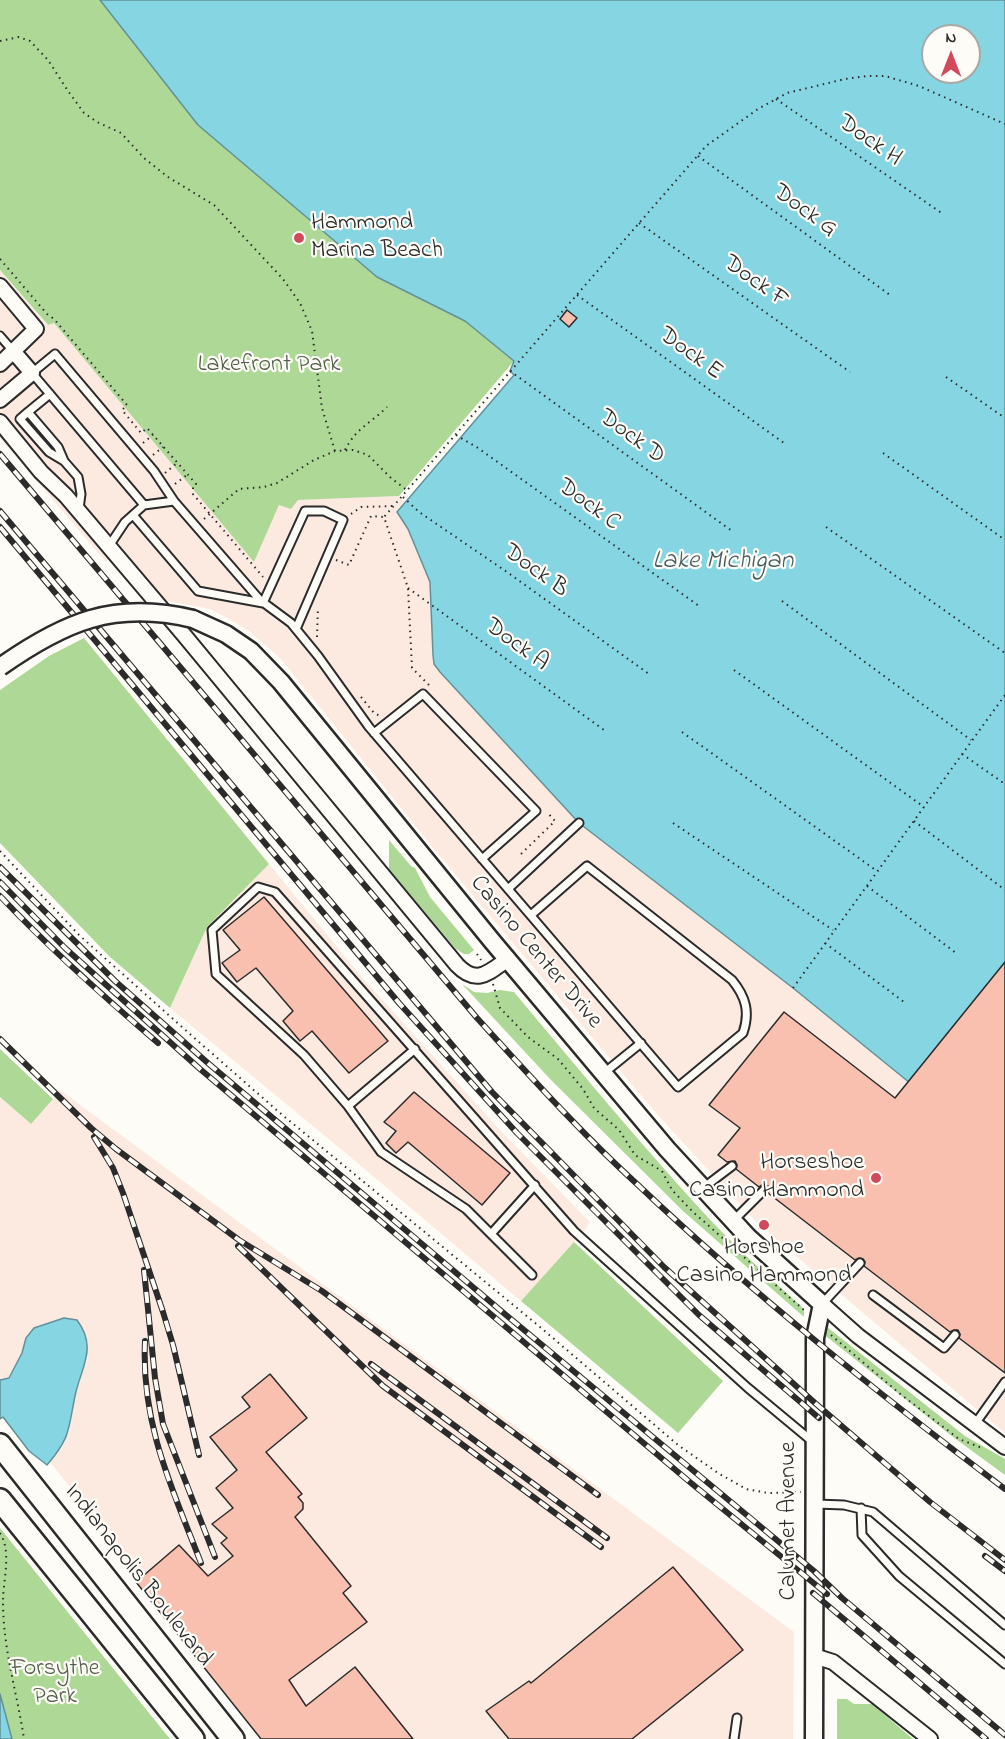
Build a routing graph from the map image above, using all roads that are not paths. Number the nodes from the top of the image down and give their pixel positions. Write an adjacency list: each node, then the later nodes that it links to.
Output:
1 (0, 286): 3 (street)
2 (0, 336): 3 (lane)
3 (13, 351): 4 (street); 5 (street)
4 (0, 364)
5 (32, 373): 6 (lane); 7 (street); 9 (lane)
6 (50, 394): 10 (lane); 11 (lane)
7 (0, 400)
8 (0, 422): 11 (street)
9 (174, 501): 10 (lane); 14 (lane)
10 (144, 505): 12 (lane)
11 (78, 511): 13 (street)
12 (133, 515): 13 (lane); 14 (lane)
13 (109, 547): 22 (street)
14 (263, 603): 15 (lane); 15 (lane)
15 (296, 629): 17 (lane)
16 (0, 667): 22 (street, Casino Center Drive, bridge)
17 (374, 733): 19 (lane); 19 (lane)
18 (579, 823): 20 (lane)
19 (482, 859): 20 (lane)
20 (508, 889): 21 (lane)
21 (531, 915): 23 (lane); 23 (lane)
22 (508, 959): 25 (street, Casino Center Drive)
23 (641, 1043): 25 (lane)
24 (415, 1049): 26 (lane); 26 (lane); 28 (lane)
25 (604, 1073): 29 (street, Casino Center Drive)
26 (348, 1106): 32 (lane)
27 (732, 1166): 29 (lane)
28 (535, 1185): 32 (lane); 41 (lane)
29 (704, 1188): 31 (street, Casino Center Drive)
30 (764, 1190): 31 (lane)
31 (733, 1221): 36 (street, Casino Center Drive)
32 (491, 1234): 34 (lane)
33 (860, 1263): 36 (lane)
34 (532, 1275)
35 (873, 1294): 37 (lane)
36 (822, 1304): 39 (street, Casino Center Drive); 41 (street, Calumet Avenue)
37 (955, 1335)
38 (1005, 1382): 39 (lane)
39 (975, 1424): 42 (street, Casino Center Drive)
40 (0, 1444): 51 (main road, Indianapolis Boulevard)
41 (814, 1444): 43 (street, Calumet Avenue)
42 (1005, 1447)
43 (814, 1498): 45 (lane); 47 (street, Calumet Avenue)
44 (0, 1500): 50 (main road)
45 (861, 1508): 46 (lane); 48 (lane)
46 (1005, 1625)
47 (814, 1656): 53 (street, Calumet Avenue); 54 (street)
48 (1005, 1664)
49 (737, 1718): 52 (lane)
50 (193, 1739)
51 (233, 1739)
52 (734, 1739)
53 (814, 1739)
54 (930, 1739)

